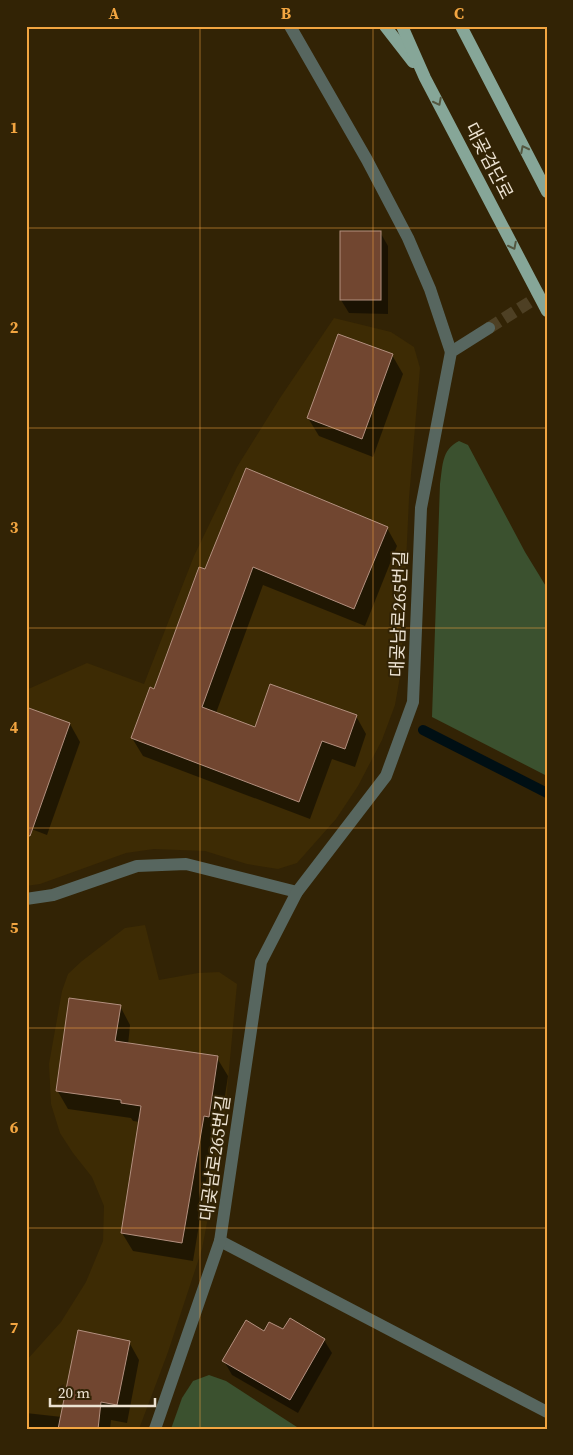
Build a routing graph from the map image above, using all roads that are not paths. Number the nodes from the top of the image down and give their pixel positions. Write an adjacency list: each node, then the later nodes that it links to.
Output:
1 (290, 26): 9 (lane)
2 (385, 26): 5 (main road)
3 (402, 26): 5 (main road, 대곶검단로)
4 (461, 26): 6 (main road, 대곶검단로, one-way to 4)
5 (425, 78): 7 (main road, 대곶검단로, one-way to 7)
6 (547, 192)
7 (547, 311)
8 (489, 328): 9 (lane)
9 (451, 352): 10 (lane, 대곶남로265번길)
10 (297, 892): 11 (lane); 12 (lane, 대곶남로265번길)
11 (26, 898)
12 (220, 1241): 13 (lane); 14 (lane, 대곶남로265번길)
13 (547, 1412)
14 (155, 1429)

